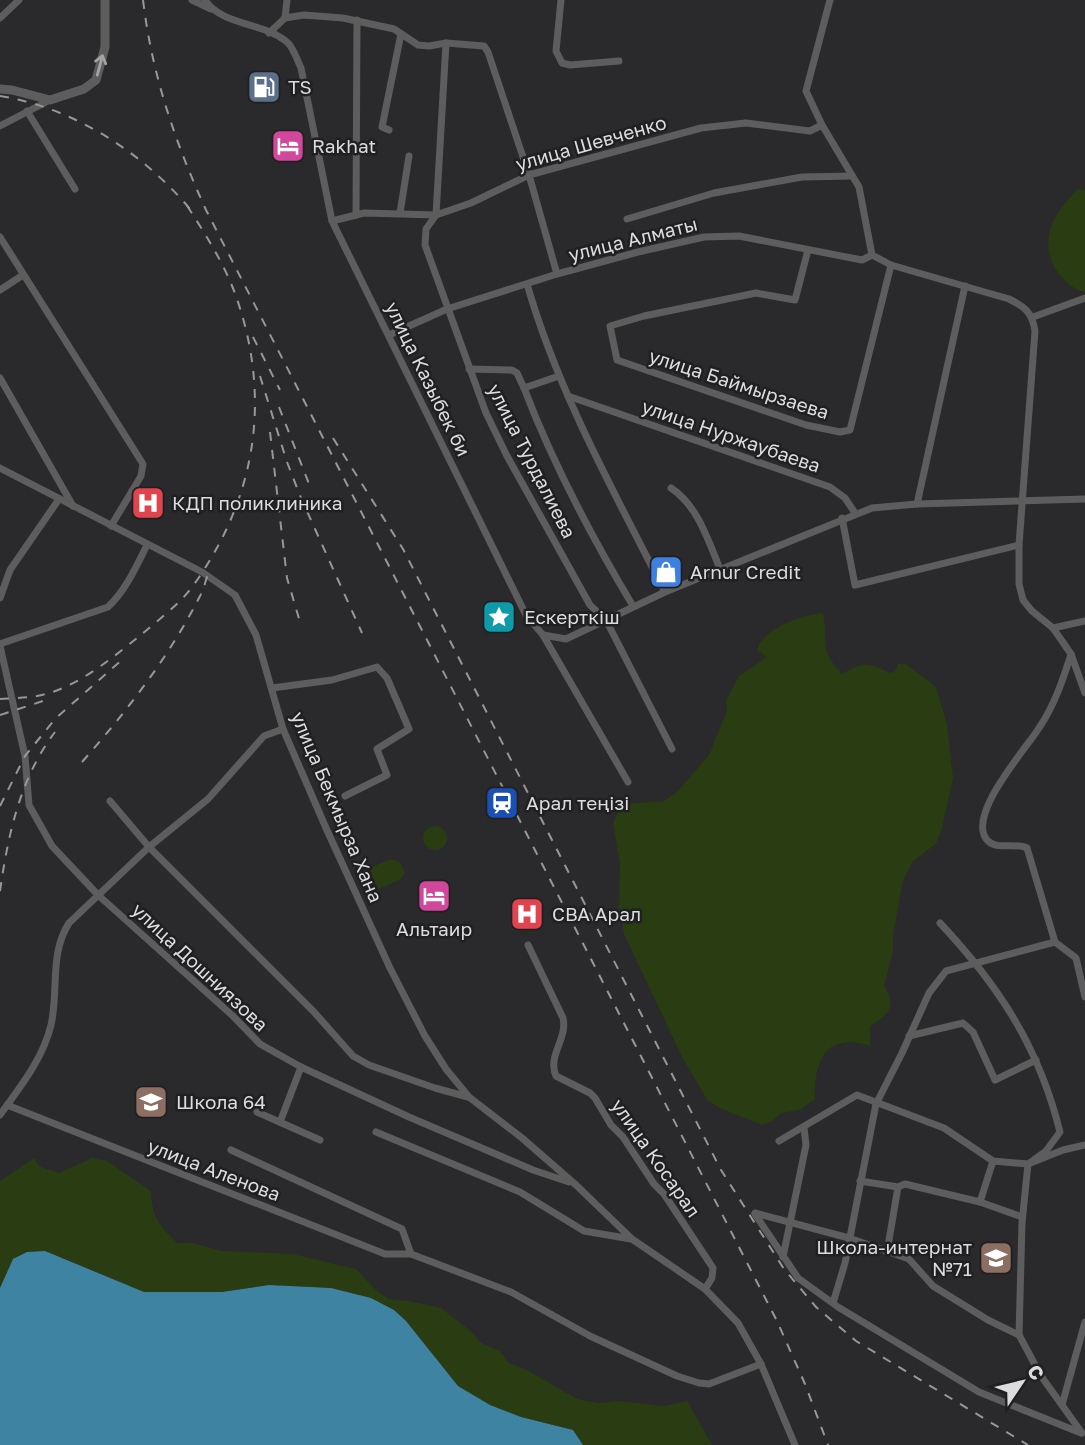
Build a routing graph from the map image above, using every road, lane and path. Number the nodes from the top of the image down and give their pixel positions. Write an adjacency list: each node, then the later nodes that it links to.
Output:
1 (19, 0): 9 (street)
2 (105, 0): 17 (street, one-way to 2)
3 (191, 0): 8 (street, улица Казыбек би)
4 (205, 0): 8 (street)
5 (287, 0): 10 (street)
6 (561, 0): 15 (street)
7 (830, 0): 19 (street)
8 (212, 10): 12 (street, улица Казыбек би)
9 (0, 18)
10 (285, 18): 11 (street); 12 (street)
11 (357, 20): 13 (street); 27 (street)
12 (269, 33): 30 (street, улица Казыбек би)
13 (401, 34): 14 (street); 21 (street)
14 (446, 43): 23 (street); 28 (street, улица Турдалиева)
15 (619, 61)
16 (0, 89): 17 (street)
17 (50, 100): 18 (street)
18 (27, 111): 20 (street); 25 (street)
19 (822, 125): 23 (street, улица Шевченко); 24 (street)
20 (0, 127)
21 (389, 130)
22 (409, 156): 26 (street)
23 (529, 175): 28 (street, улица Шевченко); 35 (street)
24 (852, 176): 29 (street); 33 (street)
25 (75, 189)
26 (400, 213): 27 (street, улица Шевченко); 28 (street, улица Шевченко)
27 (356, 215): 30 (street, улица Шевченко)
28 (436, 215): 41 (street, улица Турдалиева)
29 (627, 219)
30 (332, 221): 43 (street, улица Казыбек би)
31 (0, 237): 36 (street)
32 (808, 250): 33 (street, улица Алматы); 34 (street, улица Баймырзаева); 35 (street, улица Алматы)
33 (873, 255): 34 (street)
34 (891, 265): 38 (street)
35 (557, 274): 37 (street, улица Алматы)
36 (23, 275): 39 (street); 58 (street)
37 (527, 284): 41 (street, улица Алматы); 45 (street)
38 (965, 286): 42 (street); 54 (street)
39 (0, 290)
40 (1085, 298): 42 (street)
41 (447, 309): 43 (street, улица Алматы); 44 (street, улица Турдалиева)
42 (1033, 317): 53 (street)
43 (389, 335): 68 (street, улица Казыбек би)
44 (469, 369): 47 (street); 65 (street, улица Турдалиева)
45 (559, 376): 47 (street); 48 (street)
46 (0, 378): 55 (street)
47 (524, 388): 64 (street)
48 (568, 396): 56 (street, улица Нуржаубаева); 62 (street)
49 (0, 468): 51 (street, улица Бекмырза Хана)
50 (671, 488): 61 (street)
51 (59, 499): 55 (street, улица Бекмырза Хана); 63 (street)
52 (1085, 499): 53 (street)
53 (1023, 500): 54 (street); 60 (street)
54 (917, 504): 56 (street)
55 (73, 507): 58 (street, улица Бекмырза Хана)
56 (855, 513): 57 (street)
57 (842, 519): 60 (street); 61 (street)
58 (111, 526): 59 (street, улица Бекмырза Хана)
59 (148, 545): 69 (street); 71 (street, улица Бекмырза Хана)
60 (1019, 545): 67 (street)
61 (720, 569): 62 (street)
62 (665, 592): 64 (street)
63 (0, 598)
64 (633, 606): 65 (street)
65 (606, 620): 68 (street); 74 (street, улица Турдалиева)
66 (1085, 621): 67 (street)
67 (1053, 628): 70 (street)
68 (543, 635): 75 (street, улица Казыбек би)
69 (0, 645): 79 (street, улица Дошниязова)
70 (1071, 654): 72 (street); 81 (street)
71 (272, 688): 73 (street, улица Бекмырза Хана); 76 (street)
72 (1085, 691)
73 (283, 729): 78 (street); 88 (street, улица Бекмырза Хана)
74 (672, 749)
75 (628, 782)
76 (345, 796)
77 (110, 801): 78 (street)
78 (149, 847): 79 (street); 88 (street)
79 (98, 895): 87 (street, улица Дошниязова); 90 (street)
80 (940, 923): 83 (street)
81 (1055, 942): 83 (street); 84 (street)
82 (528, 945): 113 (street, улица Косарал)
83 (975, 961): 85 (street); 86 (street)
84 (1085, 997)
85 (909, 1036): 86 (street); 89 (street)
86 (1036, 1060): 101 (street)
87 (301, 1067): 93 (street); 103 (street, улица Дошниязова)
88 (470, 1097): 103 (street)
89 (876, 1104): 94 (street); 100 (street); 102 (street)
90 (7, 1105): 92 (street); 111 (street, улица Аленова)
91 (257, 1112): 93 (street)
92 (0, 1115)
93 (280, 1122): 96 (street)
94 (804, 1128): 97 (street); 107 (street)
95 (376, 1132): 109 (street)
96 (320, 1140)
97 (779, 1141)
98 (1085, 1145): 101 (street)
99 (231, 1150): 111 (street, улица Аленова)
100 (993, 1161): 101 (street); 105 (street)
101 (1028, 1164): 106 (street)
102 (860, 1181): 104 (street); 108 (street)
103 (576, 1185): 109 (street)
104 (898, 1187): 105 (street); 110 (street)
105 (980, 1202): 106 (street)
106 (1022, 1217): 116 (street)
107 (792, 1224): 108 (street); 112 (street); 112 (street)
108 (849, 1238): 110 (street); 114 (street)
109 (632, 1239): 113 (street)
110 (887, 1252): 116 (street)
111 (411, 1254): 117 (street, улица Аленова)
112 (783, 1257): 114 (street)
113 (705, 1289): 117 (street)
114 (833, 1303): 119 (street)
115 (1085, 1322): 118 (street)
116 (1019, 1335): 118 (street)
117 (761, 1364): 120 (street)
118 (1062, 1405): 119 (street)
119 (1084, 1434)
120 (795, 1445)

